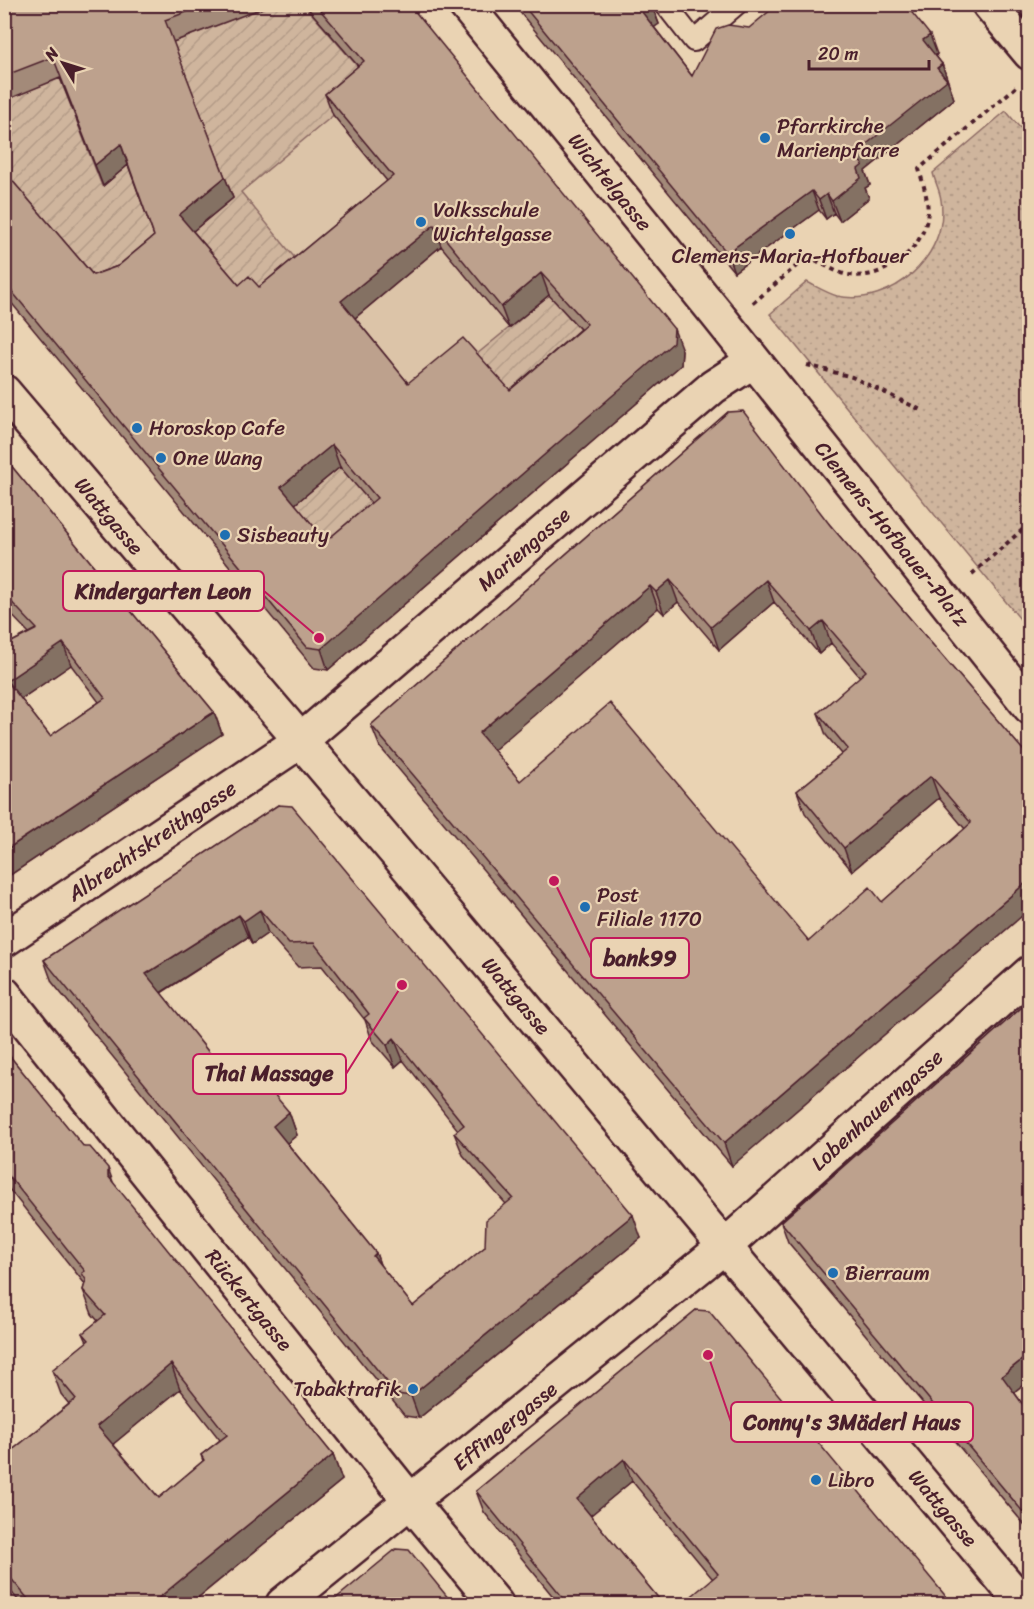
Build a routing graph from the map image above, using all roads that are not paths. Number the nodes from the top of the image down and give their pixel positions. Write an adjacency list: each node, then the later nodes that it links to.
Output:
1 (465, 4): 6 (street, Wichtelgasse)
2 (665, 4): 3 (lane)
3 (737, 4)
4 (989, 4): 5 (street)
5 (1025, 68)
6 (753, 361): 8 (street, Clemens-Hofbauer-Platz); 9 (street, Mariengasse)
7 (7, 400): 9 (street, Wattgasse)
8 (1029, 707)
9 (299, 742): 10 (street, Albrechtskreithgasse); 13 (street, Wattgasse)
10 (4, 940)
11 (1029, 973): 13 (street, Lobenhauerngasse)
12 (4, 994): 14 (street, Rückertgasse)
13 (725, 1246): 14 (street, Effingergasse); 17 (street, Wattgasse)
14 (411, 1502): 15 (street, Effingergasse); 16 (street, Rückertgasse)
15 (283, 1605)
16 (496, 1605)
17 (1023, 1605)

